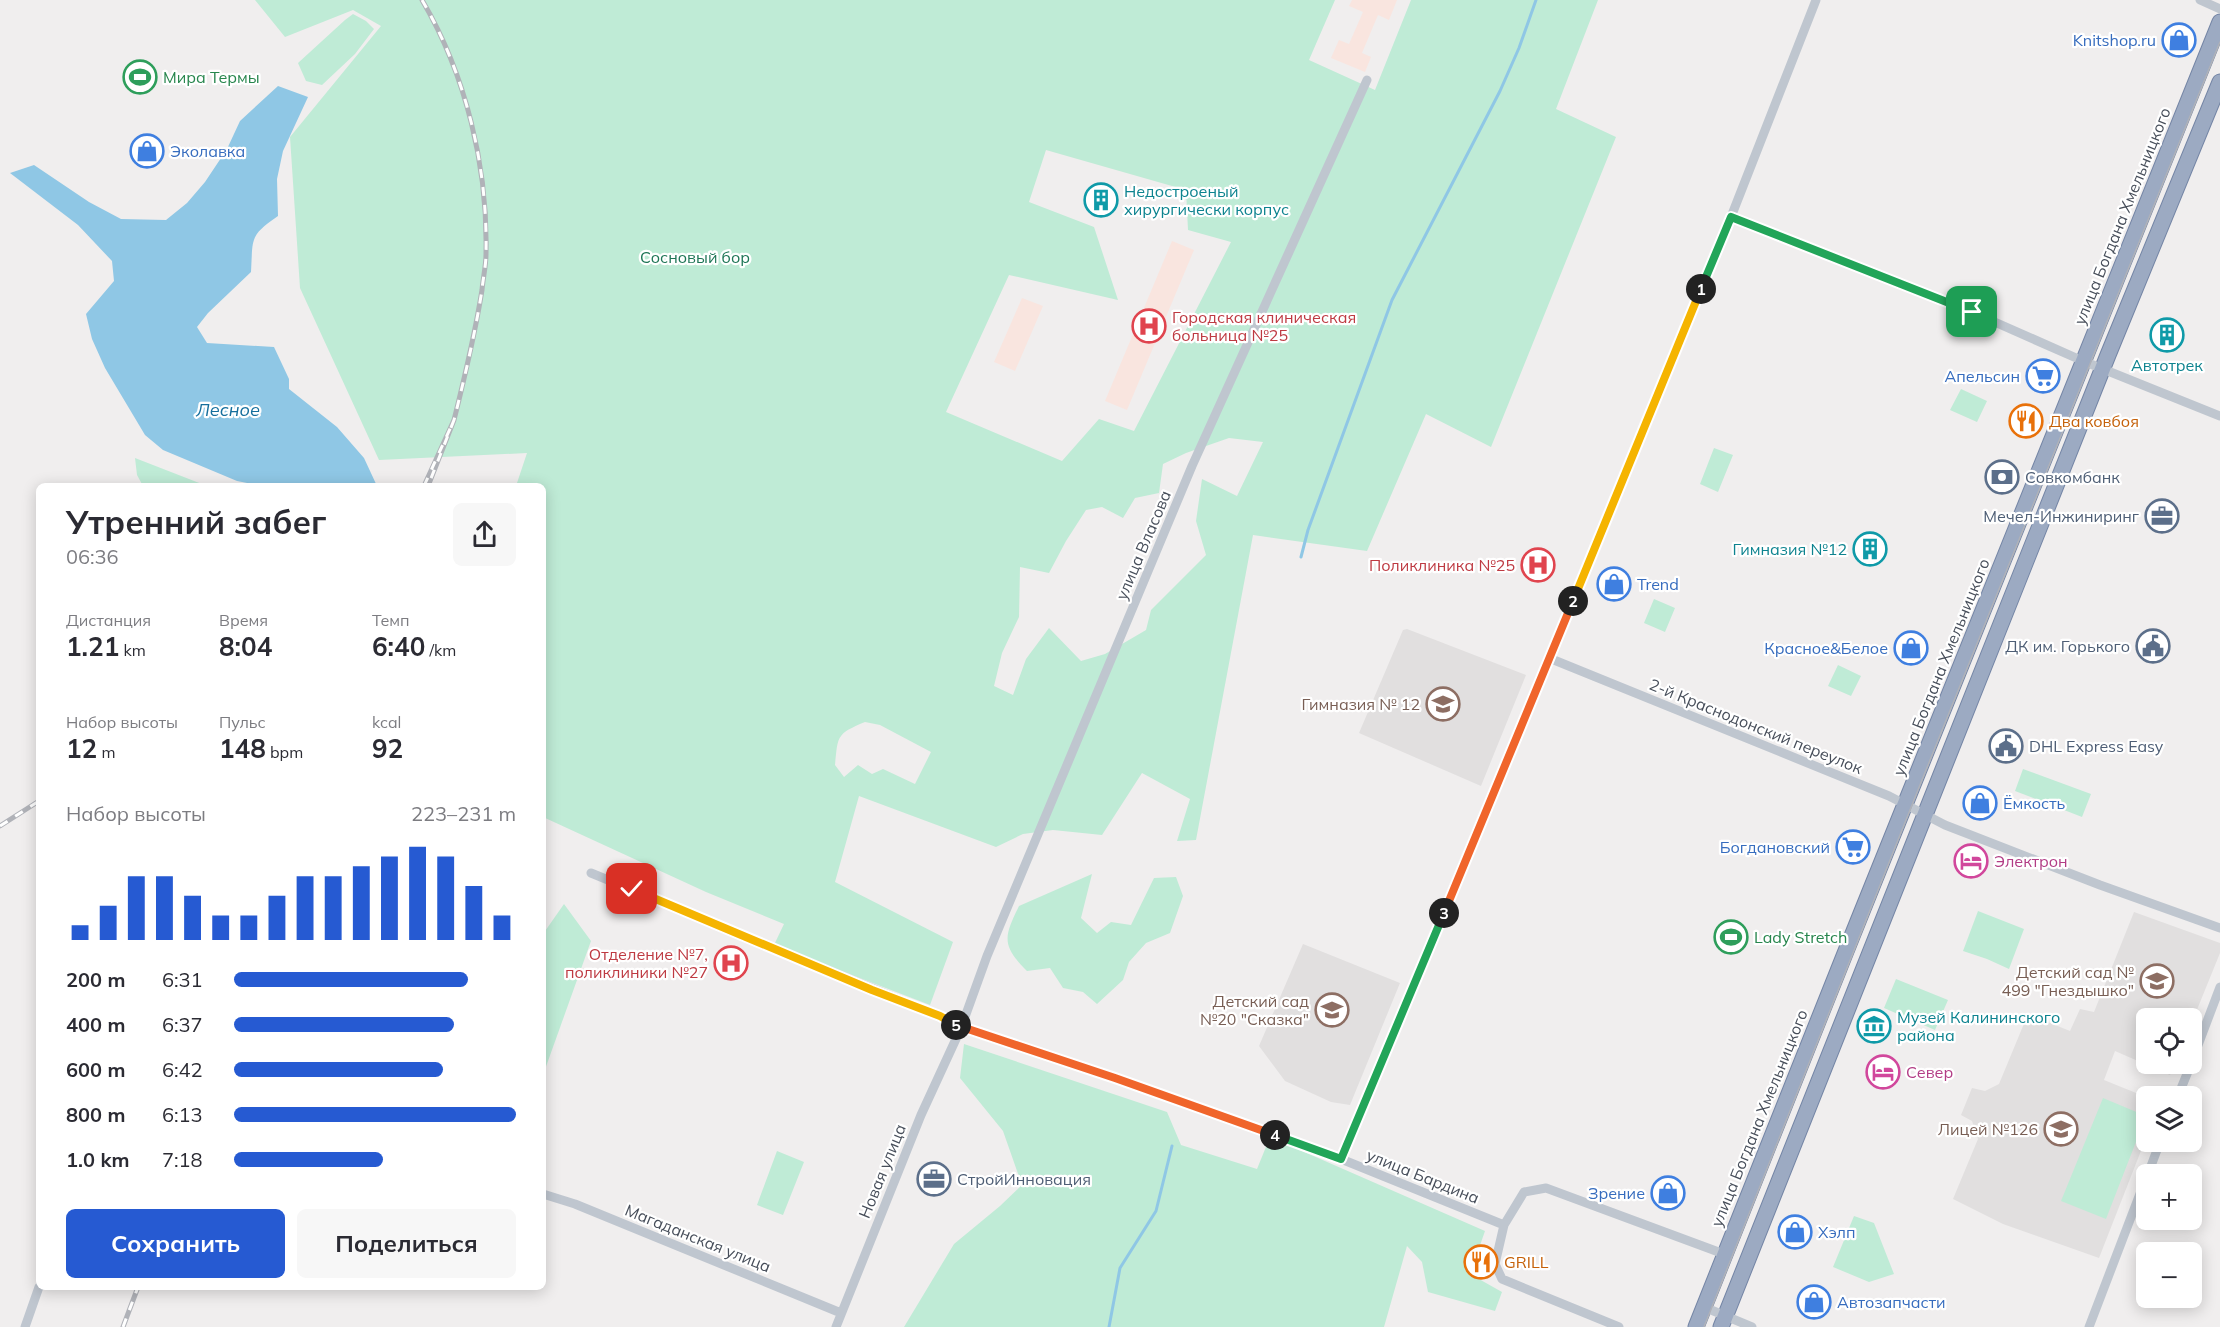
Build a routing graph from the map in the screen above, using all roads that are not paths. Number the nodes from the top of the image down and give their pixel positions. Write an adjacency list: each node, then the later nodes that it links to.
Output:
1 (1816, 0): 7 (street)
2 (2200, 0): 3 (street)
3 (2220, 9)
4 (2220, 22): 8 (highway, улица Богдана Хмельницкого)
5 (1366, 80): 17 (street, улица Власова)
6 (2220, 82): 9 (highway)
7 (1731, 217): 8 (street); 11 (street)
8 (2083, 361): 9 (street); 12 (highway, улица Богдана Хмельницкого)
9 (2103, 369): 10 (street); 13 (highway)
10 (2220, 416)
11 (1549, 658): 12 (street, 2-й Краснодонский переулок); 19 (street)
12 (1905, 803): 13 (street, 2-й Краснодонский переулок); 23 (highway, улица Богдана Хмельницкого)
13 (1927, 815): 15 (street, 2-й Краснодонский переулок); 27 (highway)
14 (591, 873): 17 (street, улица Бардина)
15 (2220, 928)
16 (2220, 987): 18 (street)
17 (961, 1028): 19 (street, улица Бардина); 26 (street, Новая улица)
18 (2202, 1034)
19 (1341, 1159): 22 (street, улица Бардина)
20 (546, 1195): 26 (street, Магаданская улица)
21 (2136, 1205): 33 (street)
22 (1504, 1226): 23 (street); 28 (street)
23 (1724, 1254): 25 (highway, улица Богдана Хмельницкого)
24 (38, 1290): 29 (street)
25 (1704, 1307): 27 (street); 31 (highway, улица Богдана Хмельницкого)
26 (841, 1313): 30 (street, Новая улица)
27 (1723, 1322): 32 (street)
28 (1613, 1326)
29 (25, 1327)
30 (836, 1327)
31 (1696, 1327)
32 (1752, 1327)
33 (2089, 1327)

